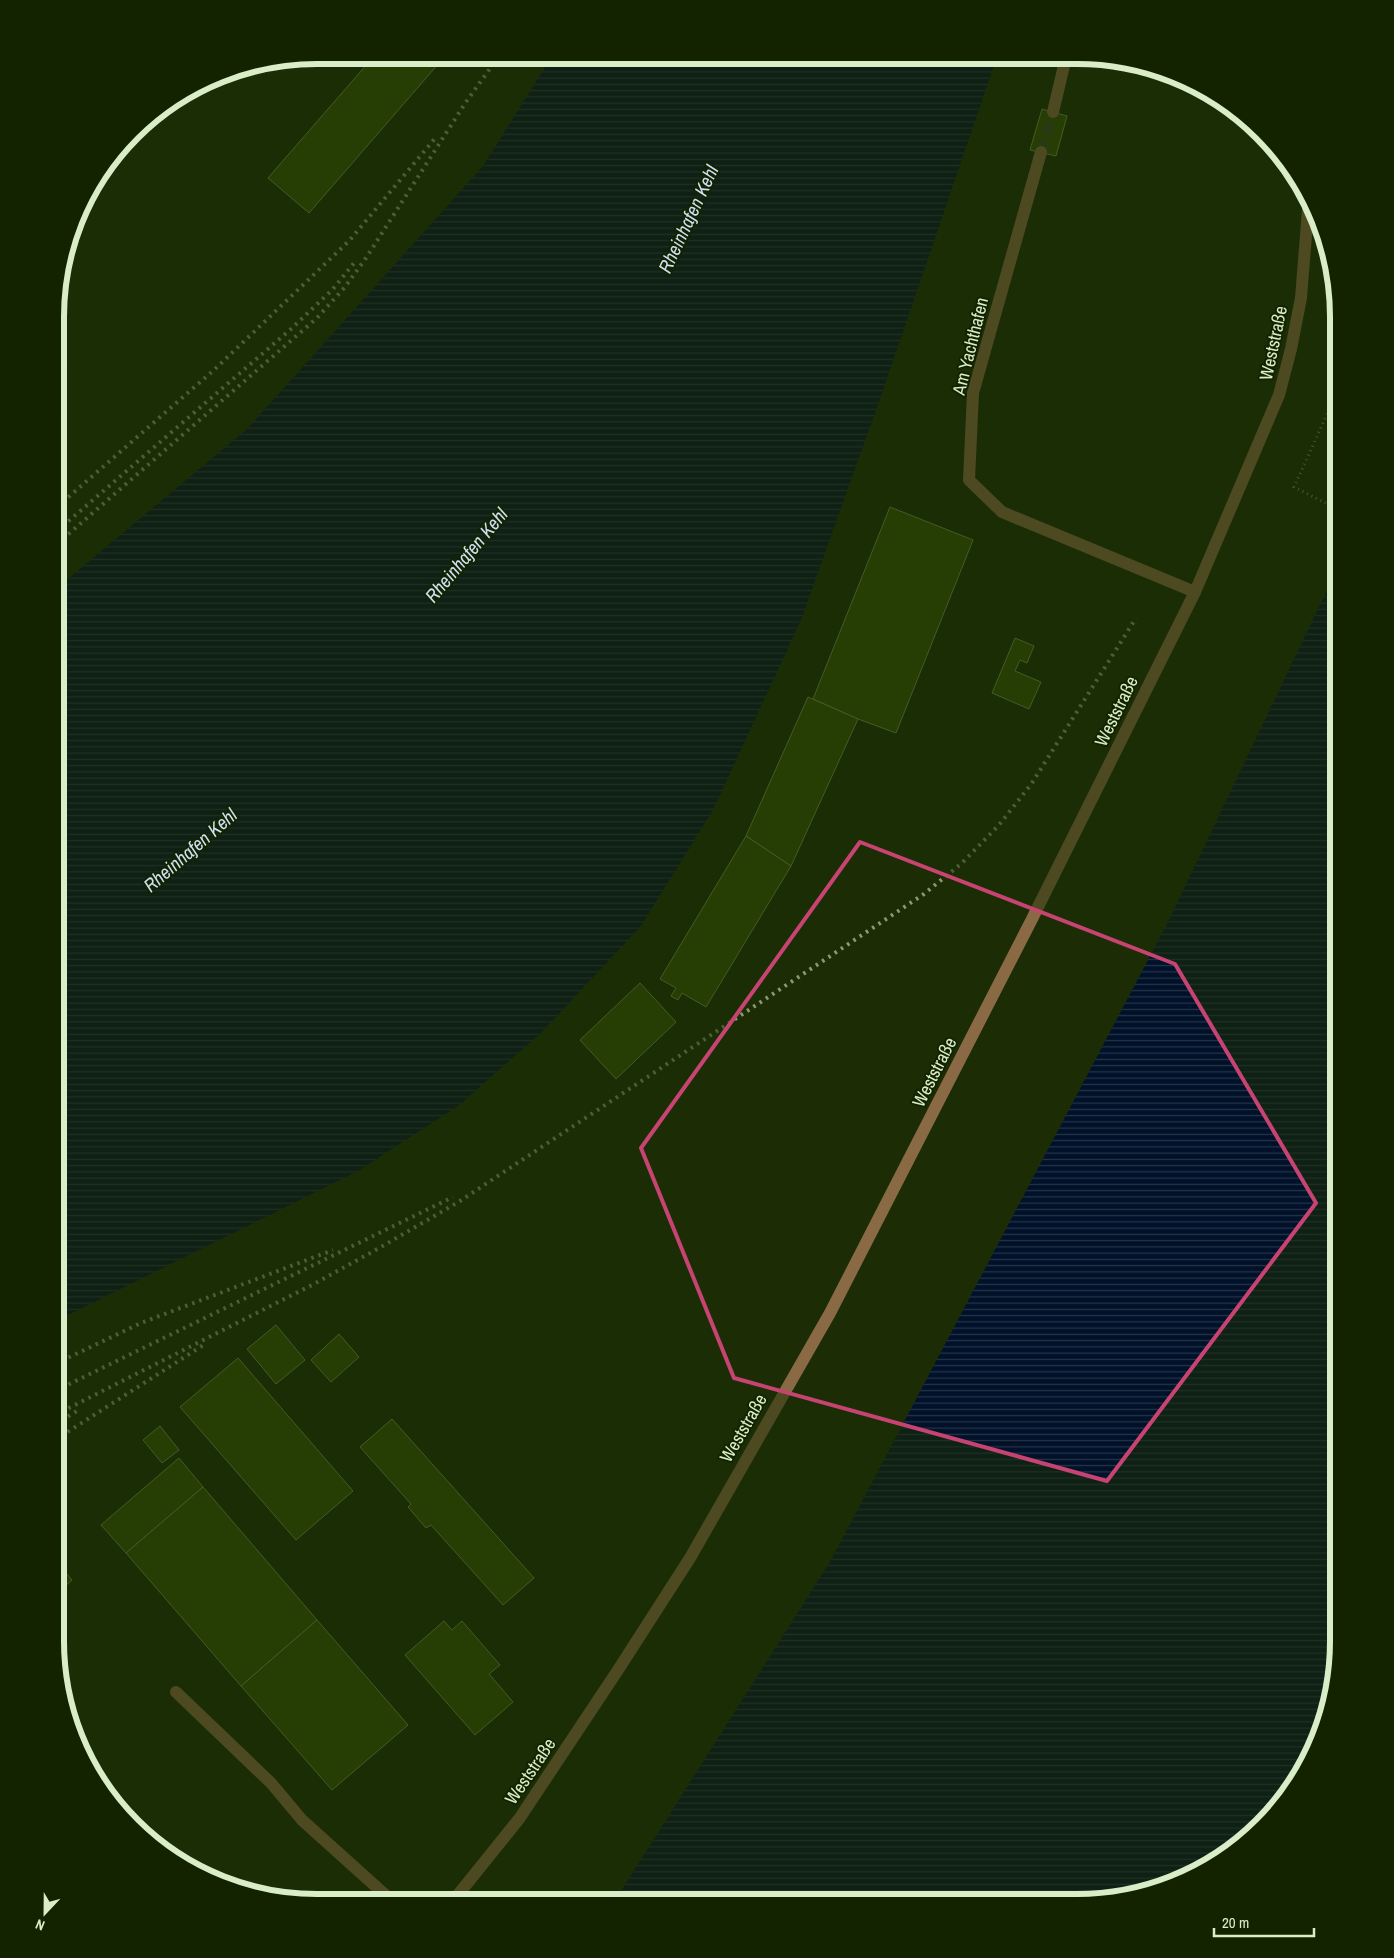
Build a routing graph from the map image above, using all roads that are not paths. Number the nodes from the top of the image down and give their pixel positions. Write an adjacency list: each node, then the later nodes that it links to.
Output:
1 (1064, 64): 2 (street)
2 (1053, 112)
3 (1041, 152): 5 (street, Am Yachthafen)
4 (1308, 213): 5 (street, Weststraße)
5 (1195, 592): 8 (street, Weststraße)
6 (176, 1692): 7 (street)
7 (384, 1894)
8 (460, 1894)

